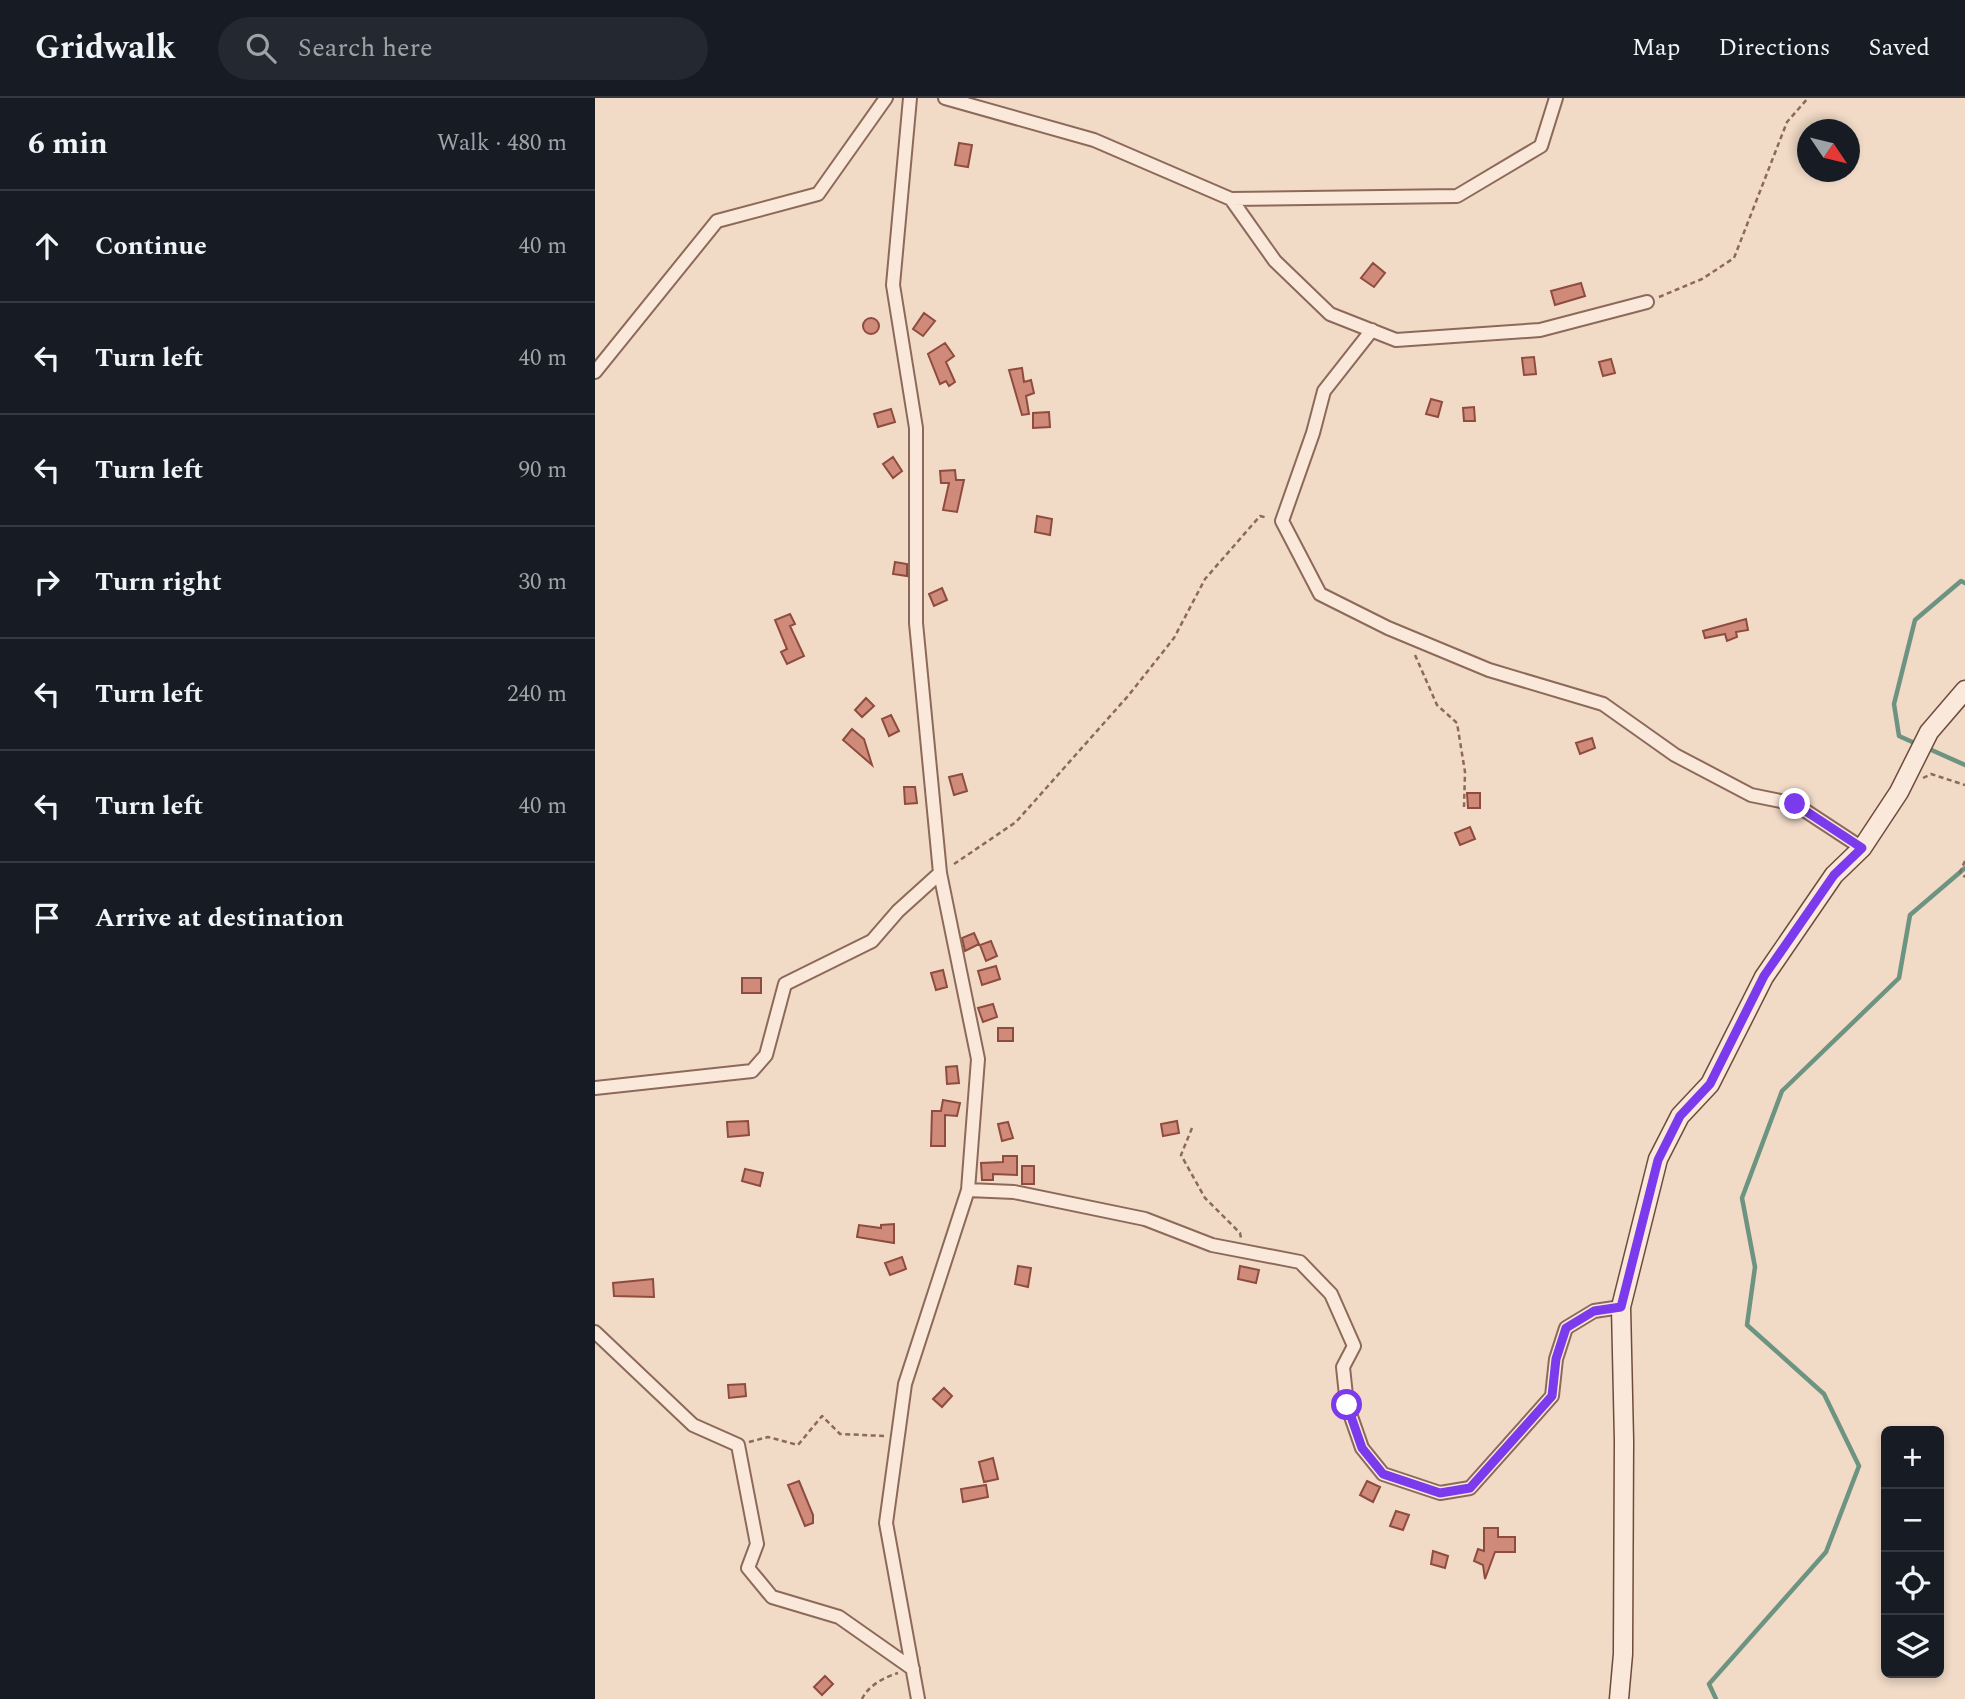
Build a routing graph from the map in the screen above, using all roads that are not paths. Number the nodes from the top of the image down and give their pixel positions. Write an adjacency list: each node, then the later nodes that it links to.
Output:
1 (886, 98): 8 (street)
2 (910, 98): 11 (street)
3 (945, 98): 5 (street)
4 (1556, 98): 5 (street)
5 (1231, 200): 7 (street)
6 (1647, 302): 7 (street)
7 (1371, 330): 10 (street)
8 (595, 372)
9 (1965, 690): 10 (main road)
10 (1862, 848): 14 (main road)
11 (940, 873): 12 (street); 13 (street)
12 (595, 1088)
13 (968, 1189): 14 (street); 16 (street)
14 (1621, 1307): 18 (main road)
15 (595, 1332): 16 (street)
16 (913, 1669): 17 (street)
17 (918, 1699)
18 (1619, 1699)

